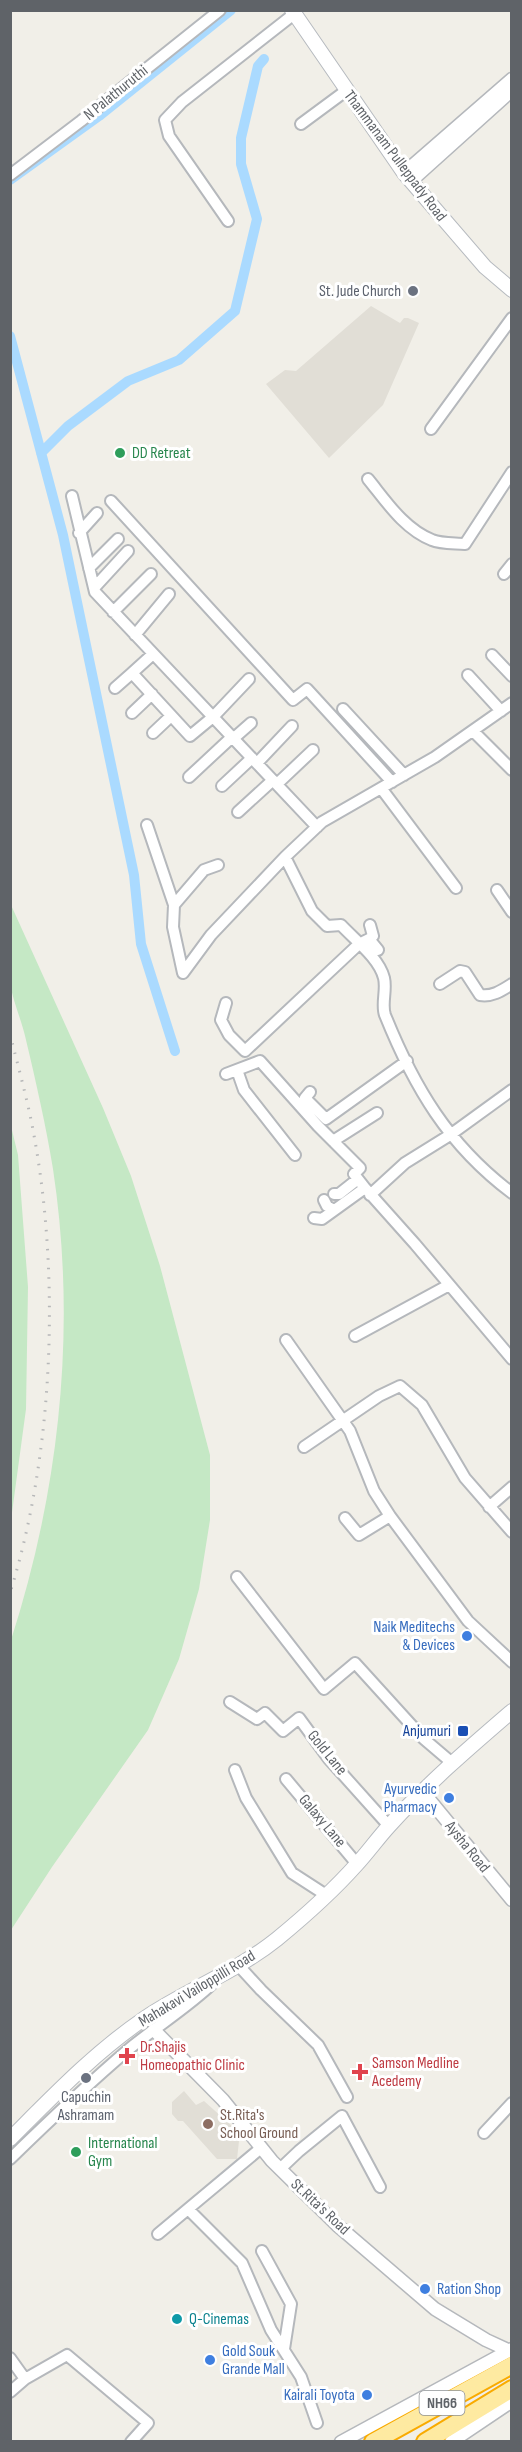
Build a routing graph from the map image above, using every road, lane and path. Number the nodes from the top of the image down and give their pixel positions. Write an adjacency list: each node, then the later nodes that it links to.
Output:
1 (220, 10): 7 (street, N Palathuruthi)
2 (293, 12): 4 (main road, Thammanam Pulleppady Road); 9 (street)
3 (512, 79): 8 (street)
4 (346, 90): 6 (street); 8 (main road, Thammanam Pulleppady Road)
5 (512, 90): 8 (street)
6 (301, 124)
7 (10, 175)
8 (408, 177): 10 (main road, Thammanam Pulleppady Road)
9 (228, 221)
10 (512, 290)
11 (512, 318): 12 (street)
12 (431, 429)
13 (510, 477): 14 (street)
14 (368, 479)
15 (72, 496): 18 (street)
16 (111, 501): 54 (street)
17 (97, 513): 18 (street)
18 (79, 533): 22 (street)
19 (117, 539): 22 (street)
20 (128, 551): 25 (street)
21 (512, 564): 24 (street)
22 (89, 568): 25 (street)
23 (151, 574): 27 (street)
24 (504, 574)
25 (94, 588): 27 (street)
26 (169, 594): 28 (street)
27 (113, 612): 28 (street)
28 (135, 635): 29 (street)
29 (153, 654): 31 (street); 42 (street)
30 (492, 654): 33 (street)
31 (132, 673): 35 (street); 36 (street)
32 (468, 675): 39 (street)
33 (512, 676)
34 (249, 679): 42 (street)
35 (115, 688)
36 (152, 694): 40 (street); 41 (street)
37 (512, 702): 39 (street)
38 (343, 709): 51 (street)
39 (501, 711): 45 (street)
40 (132, 713)
41 (171, 716): 42 (street); 46 (street)
42 (213, 717): 47 (street)
43 (251, 723): 47 (street)
44 (292, 726): 49 (street)
45 (473, 731): 50 (street); 51 (street)
46 (153, 733)
47 (233, 738): 49 (street); 52 (street)
48 (313, 750): 53 (street)
49 (254, 760): 53 (street); 55 (street)
50 (512, 770)
51 (404, 775): 54 (street)
52 (189, 777)
53 (275, 782): 57 (street); 59 (street)
54 (392, 782): 56 (street)
55 (222, 786)
56 (381, 788): 59 (street); 62 (street)
57 (238, 812)
58 (147, 825): 64 (street)
59 (317, 827): 60 (street)
60 (285, 858): 64 (street); 67 (street)
61 (218, 865): 64 (street)
62 (456, 888)
63 (497, 890): 65 (street)
64 (174, 905)
65 (512, 912)
66 (370, 926): 67 (street)
67 (364, 942): 68 (street); 72 (street); 73 (street)
68 (378, 950)
69 (440, 984): 70 (street)
70 (512, 984)
71 (226, 1003): 72 (street)
72 (245, 1051): 74 (street)
73 (407, 1061): 78 (street); 79 (street)
74 (249, 1065): 78 (street); 81 (street)
75 (512, 1090): 79 (street)
76 (310, 1092): 78 (street)
77 (377, 1113): 80 (street)
78 (322, 1122): 80 (street)
79 (450, 1135): 83 (street); 84 (street)
80 (333, 1141): 82 (street)
81 (295, 1155)
82 (358, 1179): 83 (street); 85 (street)
83 (368, 1192): 87 (street); 89 (street)
84 (512, 1192)
85 (334, 1194)
86 (324, 1200): 87 (street)
87 (334, 1210): 88 (street)
88 (314, 1218)
89 (449, 1285): 90 (street); 92 (street)
90 (355, 1336)
91 (286, 1340): 93 (street)
92 (512, 1359)
93 (344, 1420): 94 (street); 96 (street); 97 (street)
94 (304, 1447)
95 (512, 1487): 96 (street)
96 (489, 1506): 99 (street)
97 (390, 1516): 98 (street); 101 (street)
98 (345, 1518)
99 (512, 1532)
100 (237, 1577): 104 (street)
101 (512, 1662)
102 (230, 1702): 108 (street, Gold Lane)
103 (512, 1711): 104 (main road, Mahakavi Vailoppilli Road)
104 (451, 1762): 107 (main road, Mahakavi Vailoppilli Road)
105 (235, 1770): 110 (street)
106 (286, 1779): 109 (street, Galaxy Lane)
107 (423, 1792): 108 (main road, Mahakavi Vailoppilli Road); 111 (street, Aysha Road)
108 (389, 1826): 109 (main road, Mahakavi Vailoppilli Road)
109 (357, 1864): 110 (main road, Mahakavi Vailoppilli Road)
110 (326, 1895): 112 (main road, Mahakavi Vailoppilli Road)
111 (512, 1900)
112 (239, 1966): 113 (main road, Mahakavi Vailoppilli Road); 115 (street)
113 (217, 1979): 114 (street); 118 (main road, Mahakavi Vailoppilli Road)
114 (154, 2030): 119 (street, St.Rita's Road); 120 (street)
115 (347, 2097)
116 (512, 2103): 117 (street)
117 (484, 2133)
118 (10, 2139)
119 (261, 2148): 121 (street, St.Rita's Road); 123 (street)
120 (10, 2159)
121 (280, 2169): 122 (street); 127 (street, St.Rita's Road)
122 (380, 2187)
123 (188, 2209): 124 (street); 126 (street)
124 (158, 2234)
125 (262, 2251): 126 (street)
126 (284, 2349): 133 (street)
127 (511, 2354): 135 (street); 136 (highway, NH66)
128 (10, 2358): 129 (street)
129 (25, 2379): 131 (street); 134 (street)
130 (512, 2389): 137 (highway, NH66)
131 (10, 2392)
132 (512, 2401): 138 (street)
133 (317, 2423)
134 (131, 2442)
135 (341, 2442)
136 (373, 2442)
137 (425, 2442)
138 (451, 2442)

